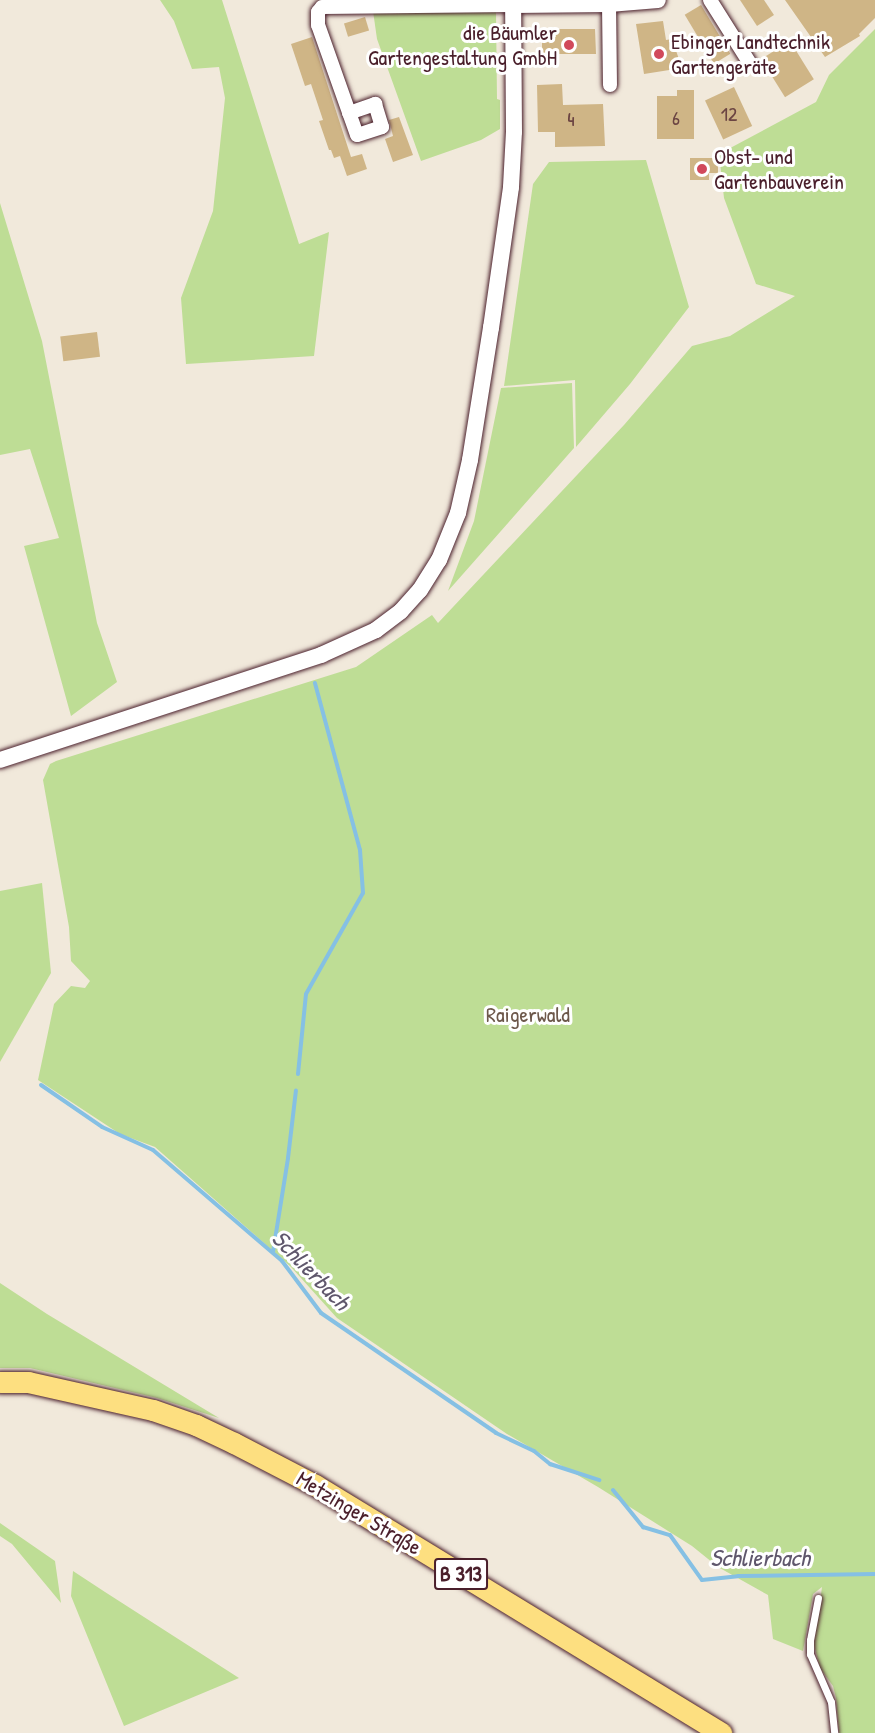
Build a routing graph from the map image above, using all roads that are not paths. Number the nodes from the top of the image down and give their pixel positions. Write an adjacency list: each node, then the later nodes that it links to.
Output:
1 (658, 0): 6 (street)
2 (710, 0): 7 (street)
3 (379, 2): 4 (street); 9 (street)
4 (481, 2): 5 (street)
5 (513, 2): 6 (street); 10 (street)
6 (609, 4): 8 (street)
7 (749, 62)
8 (610, 85)
9 (349, 112)
10 (0, 760)
11 (0, 1382): 13 (main road, Metzinger Straße / B 313)
12 (818, 1598): 14 (lane)
13 (721, 1733)
14 (834, 1733)

